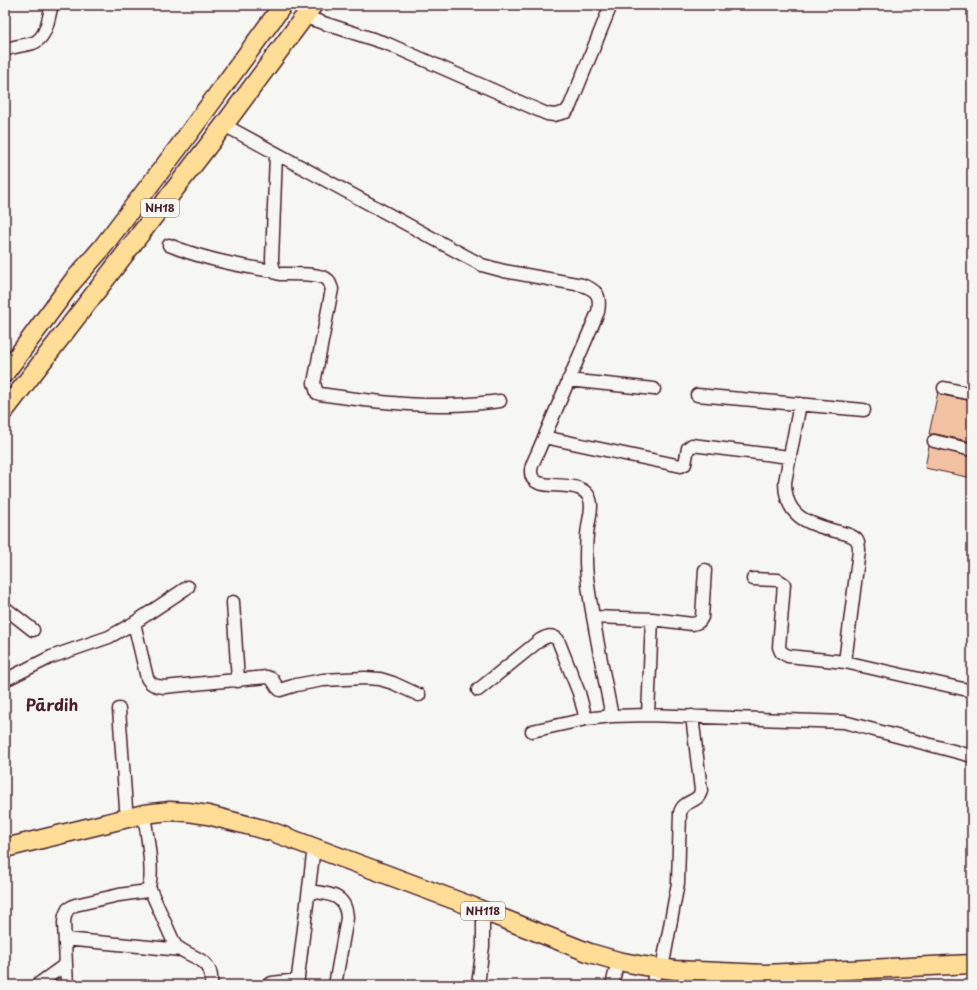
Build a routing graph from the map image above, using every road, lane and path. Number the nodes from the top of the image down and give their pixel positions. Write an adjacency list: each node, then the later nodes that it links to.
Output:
1 (52, 5): 5 (street)
2 (283, 5): 10 (highway, NH18)
3 (611, 5): 4 (street)
4 (309, 11): 6 (highway, NH18)
5 (5, 50)
6 (224, 125): 7 (street); 11 (highway, NH18)
7 (276, 154): 9 (street); 13 (street)
8 (169, 246): 9 (street)
9 (274, 270): 18 (street)
10 (73, 281): 11 (highway); 12 (highway, NH18)
11 (91, 298): 20 (highway, NH18)
12 (5, 373)
13 (568, 380): 15 (street); 22 (street)
14 (944, 388): 16 (street)
15 (654, 389)
16 (972, 394)
17 (698, 395): 19 (street)
18 (500, 401)
19 (800, 404): 21 (street); 25 (street)
20 (5, 410)
21 (864, 410)
22 (544, 437): 25 (street); 31 (street)
23 (934, 441): 24 (street)
24 (972, 450)
25 (789, 457): 35 (street)
26 (705, 570): 32 (street)
27 (753, 579): 35 (street)
28 (188, 587): 33 (street)
29 (233, 602): 37 (street)
30 (5, 608): 34 (street)
31 (593, 617): 32 (street); 43 (street)
32 (652, 619): 42 (street)
33 (134, 623): 36 (street); 37 (street)
34 (33, 630)
35 (845, 662): 39 (street)
36 (5, 680)
37 (238, 680): 40 (street)
38 (478, 690): 45 (street)
39 (972, 691)
40 (419, 696)
41 (120, 709): 48 (street)
42 (648, 715): 43 (street); 44 (street)
43 (612, 716): 45 (street)
44 (692, 716): 47 (street); 62 (street)
45 (586, 719): 46 (street)
46 (532, 731)
47 (972, 756)
48 (126, 808): 50 (highway, NH118); 62 (highway, NH118)
49 (144, 814): 51 (highway, NH118); 52 (highway, NH118); 53 (street)
50 (5, 839)
51 (314, 847): 54 (street); 55 (highway, NH118)
52 (5, 848)
53 (149, 887): 56 (street); 57 (street)
54 (309, 891): 64 (street); 69 (street)
55 (483, 911): 59 (highway, NH118); 70 (street)
56 (65, 939): 57 (street); 60 (street)
57 (181, 950): 67 (street)
58 (972, 954): 62 (highway, NH118)
59 (618, 961): 62 (highway, NH118); 71 (street)
60 (66, 964): 65 (street); 66 (street)
61 (972, 964): 63 (highway, NH118)
62 (657, 970): 63 (highway, NH118)
63 (764, 979)
64 (297, 983): 68 (street)
65 (37, 985)
66 (67, 985)
67 (211, 985)
68 (268, 985)
69 (335, 985)
70 (478, 985)
71 (612, 985)

